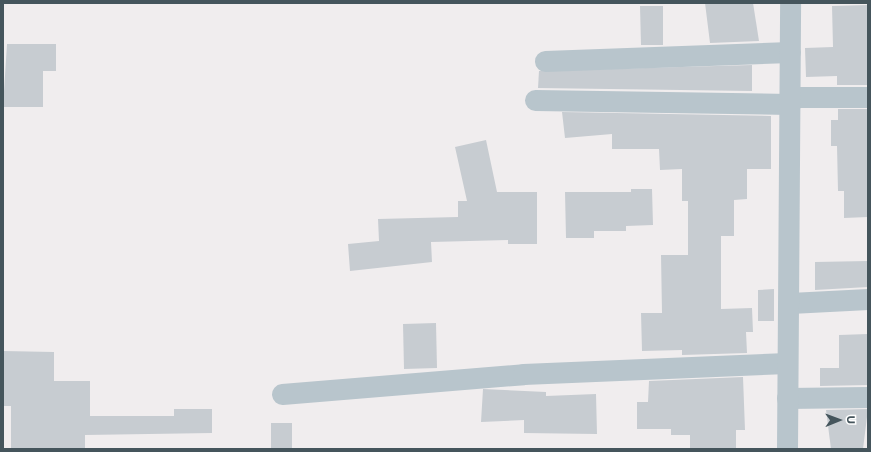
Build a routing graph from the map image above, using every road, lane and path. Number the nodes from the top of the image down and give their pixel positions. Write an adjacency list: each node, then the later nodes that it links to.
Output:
1 (790, 3): 2 (street)
2 (790, 52): 3 (street); 6 (street)
3 (545, 61)
4 (868, 97): 6 (street)
5 (535, 100): 6 (street)
6 (790, 101): 8 (street)
7 (868, 299): 8 (street)
8 (790, 302): 9 (street)
9 (787, 363): 10 (street); 12 (street)
10 (282, 394)
11 (868, 397): 12 (street)
12 (787, 398): 13 (street)
13 (788, 449)

